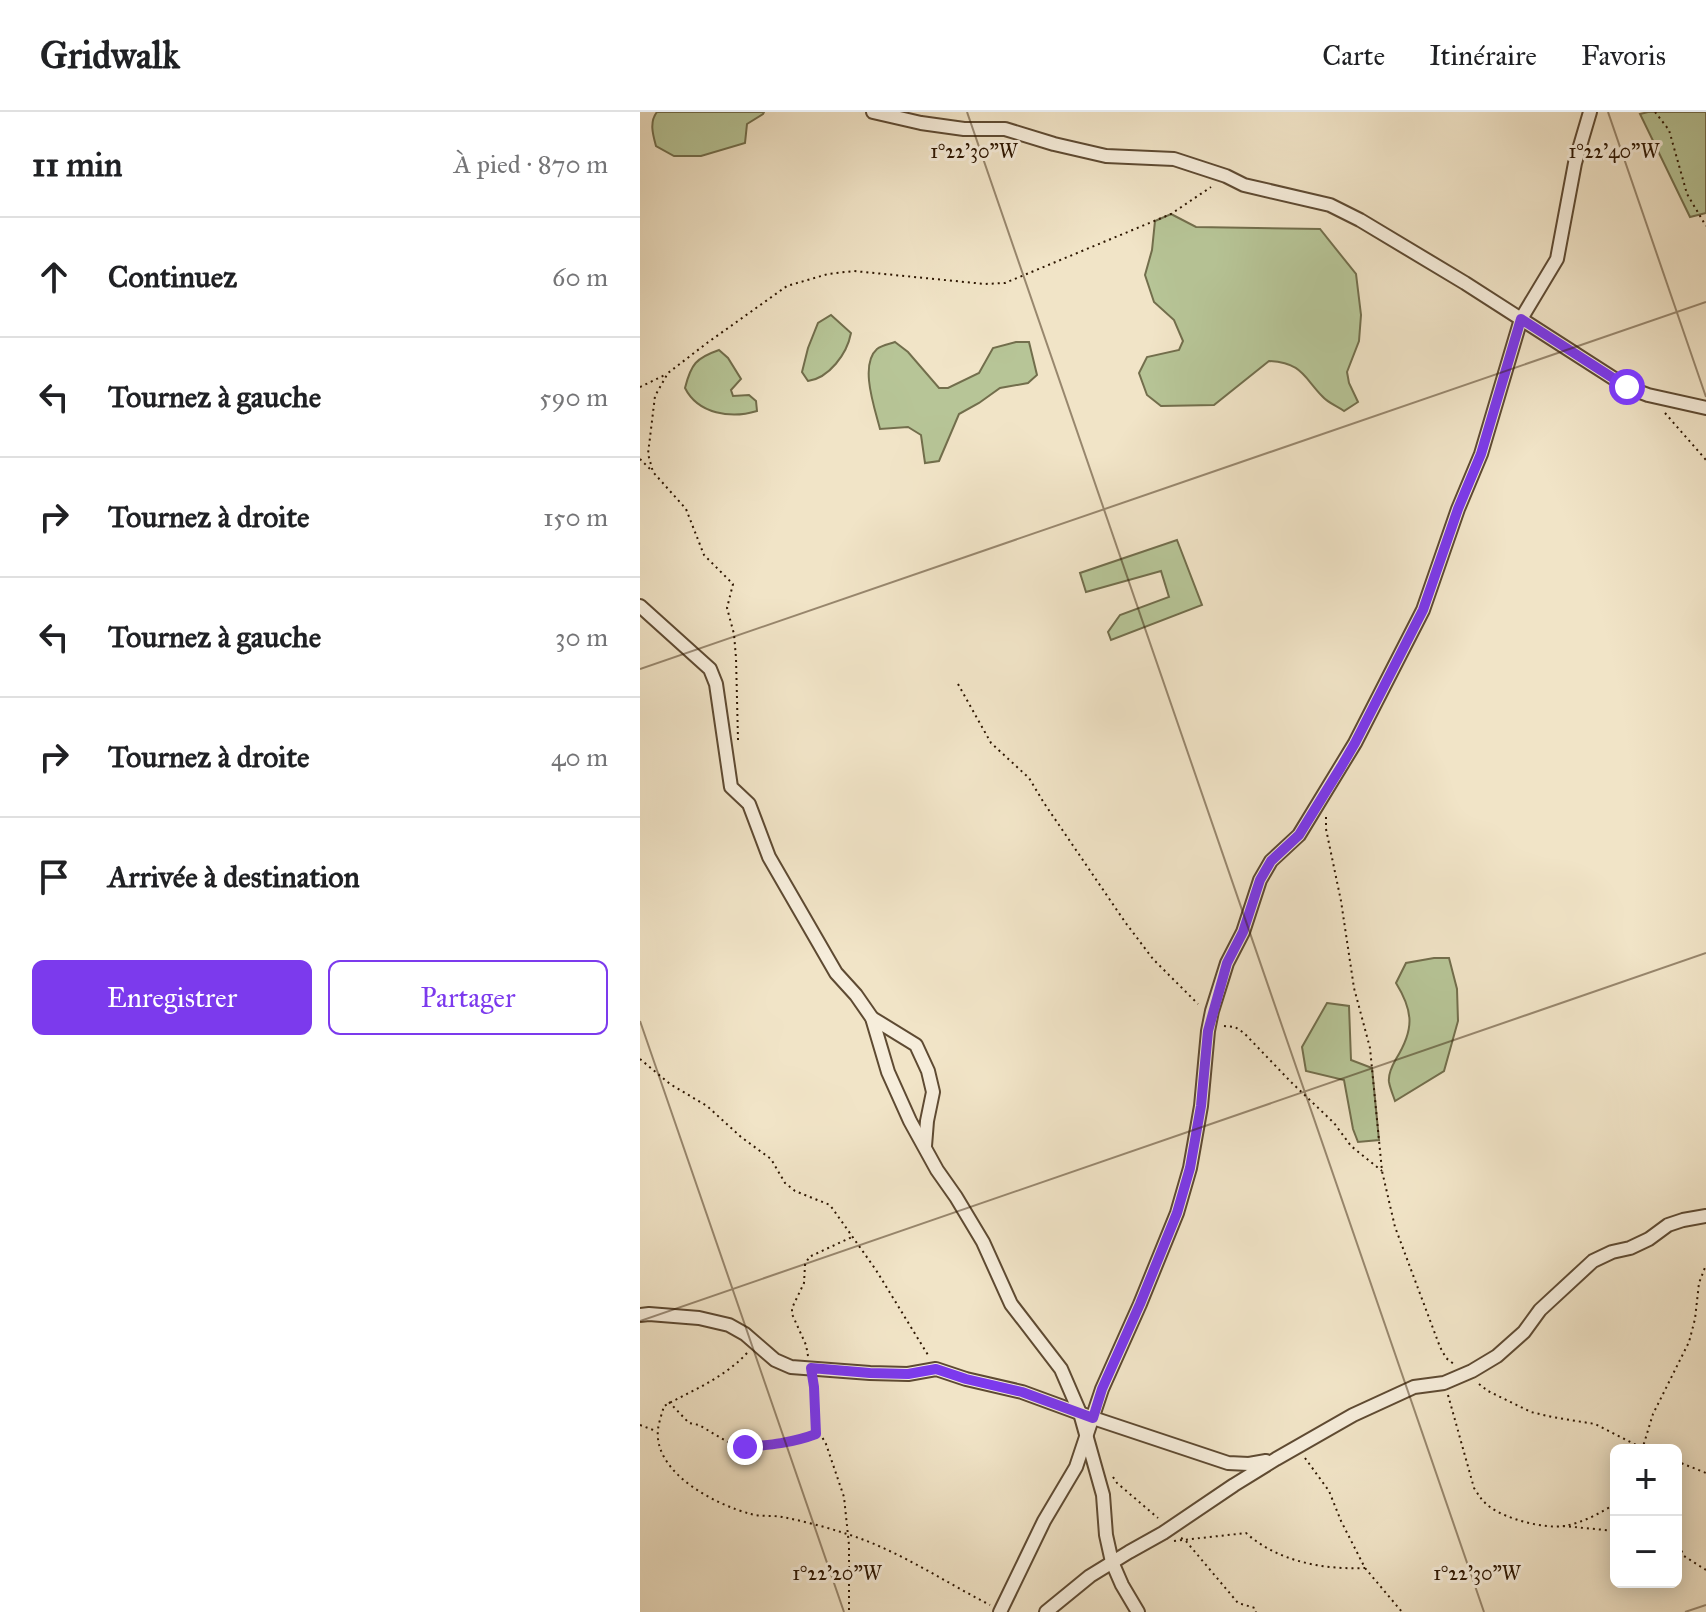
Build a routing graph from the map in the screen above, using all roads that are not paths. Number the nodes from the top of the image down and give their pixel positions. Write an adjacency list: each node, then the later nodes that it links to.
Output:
1 (873, 112): 3 (street)
2 (1590, 112): 3 (street)
3 (1521, 319): 4 (street); 11 (street)
4 (1706, 408)
5 (640, 606): 6 (street)
6 (872, 1018): 7 (street); 7 (street)
7 (925, 1149): 10 (street)
8 (1706, 1216): 13 (street)
9 (640, 1315): 10 (street)
10 (1080, 1413): 11 (street); 12 (street)
11 (1093, 1418): 12 (street); 13 (street)
12 (1086, 1440): 14 (street); 15 (street)
13 (1276, 1459): 14 (street)
14 (1112, 1562): 16 (street); 17 (street)
15 (1000, 1611)
16 (1046, 1612)
17 (1138, 1612)

